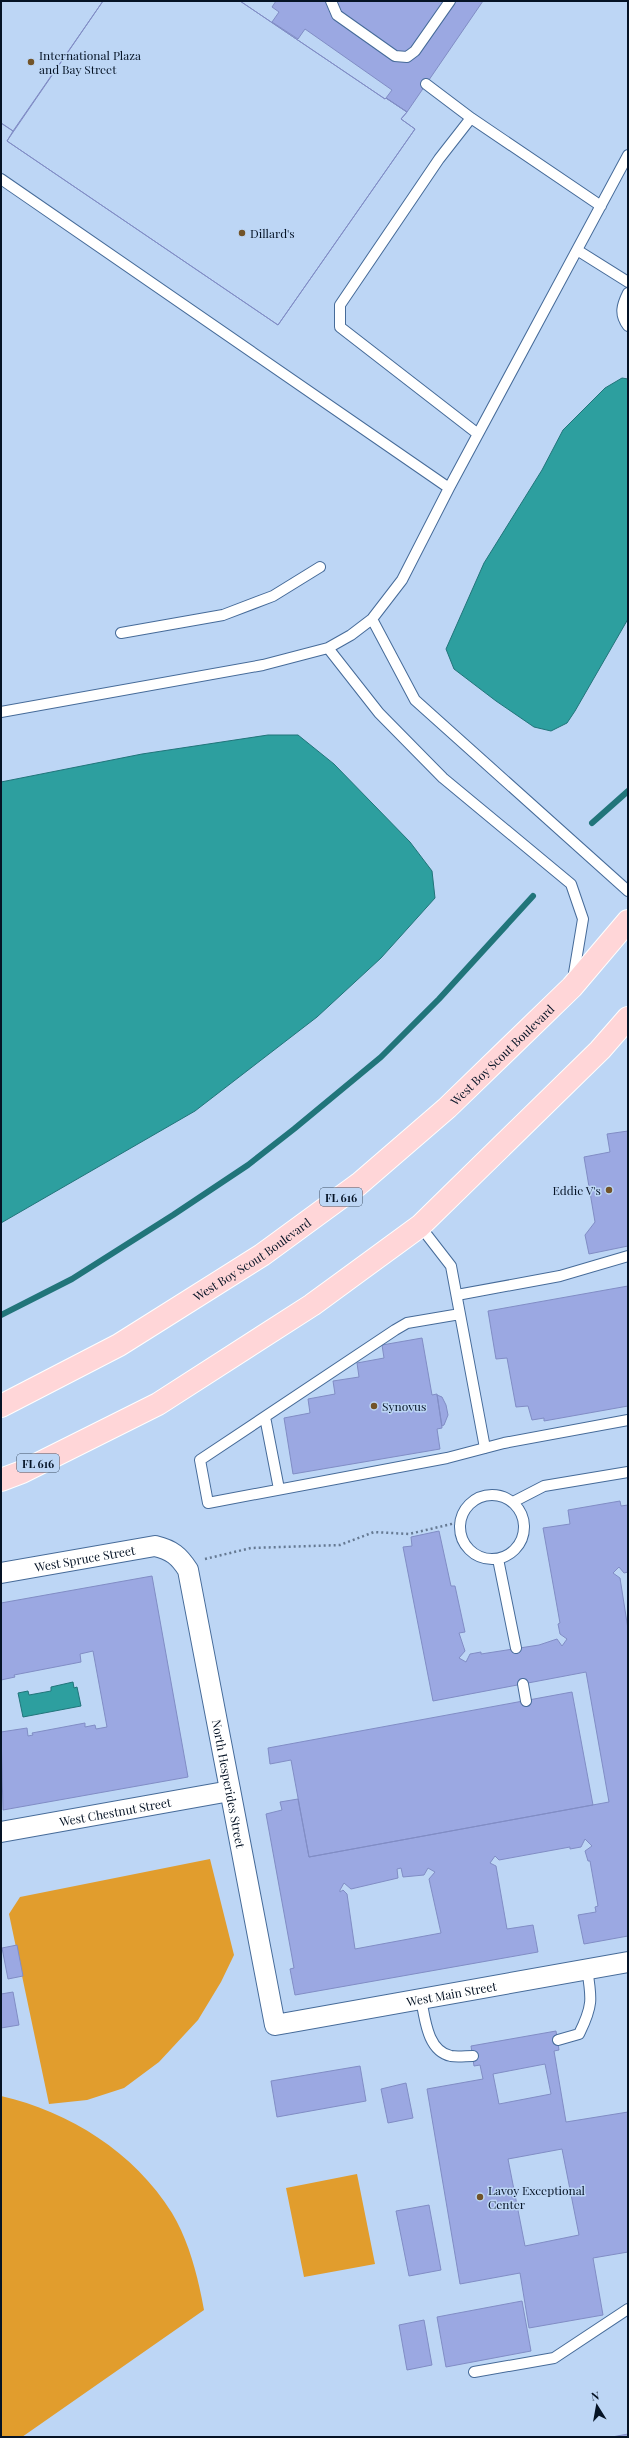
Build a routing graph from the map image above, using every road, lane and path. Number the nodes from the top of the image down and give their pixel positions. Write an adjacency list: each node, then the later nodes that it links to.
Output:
1 (332, 1): 2 (lane)
2 (450, 1)
3 (426, 84): 4 (lane)
4 (471, 118): 7 (lane); 12 (lane)
5 (628, 155): 7 (lane)
6 (1, 179): 13 (lane)
7 (600, 206): 8 (lane)
8 (577, 250): 9 (lane); 12 (lane)
9 (628, 282)
10 (628, 292): 11 (lane)
11 (628, 326)
12 (478, 434): 13 (lane)
13 (449, 488): 15 (lane)
14 (320, 567): 16 (lane)
15 (372, 619): 17 (lane); 19 (lane)
16 (121, 632)
17 (328, 648): 18 (lane); 21 (lane)
18 (1, 712)
19 (628, 891)
20 (628, 921): 21 (main road, West Boy Scout Boulevard / FL 616)
21 (572, 987): 27 (main road, West Boy Scout Boulevard / FL 616)
22 (628, 1018): 23 (main road, FL 616)
23 (420, 1226): 25 (lane); 32 (main road, FL 616)
24 (628, 1256): 25 (lane)
25 (457, 1296): 26 (lane)
26 (460, 1314): 28 (lane); 30 (lane)
27 (1, 1406)
28 (265, 1417): 33 (lane); 33 (lane)
29 (628, 1420): 30 (lane)
30 (485, 1448): 33 (lane)
31 (628, 1472): 34 (lane)
32 (1, 1480)
33 (279, 1488)
34 (513, 1502): 35 (lane); 37 (lane)
35 (460, 1522): 37 (lane); 38 (path)
36 (168, 1549): 39 (street, West Spruce Street); 43 (street, North Hesperides Street)
37 (498, 1559): 40 (lane)
38 (198, 1561)
39 (1, 1573)
40 (516, 1648)
41 (523, 1684): 42 (lane)
42 (526, 1701)
43 (230, 1791): 44 (street, West Chestnut Street); 48 (street, North Hesperides Street)
44 (1, 1832)
45 (628, 1963): 46 (street, West Main Street)
46 (586, 1969): 47 (street, West Main Street); 49 (lane)
47 (420, 1999): 48 (street, West Main Street); 50 (lane)
48 (275, 2025)
49 (558, 2040)
50 (473, 2056)
51 (628, 2309): 52 (lane)
52 (474, 2372)

